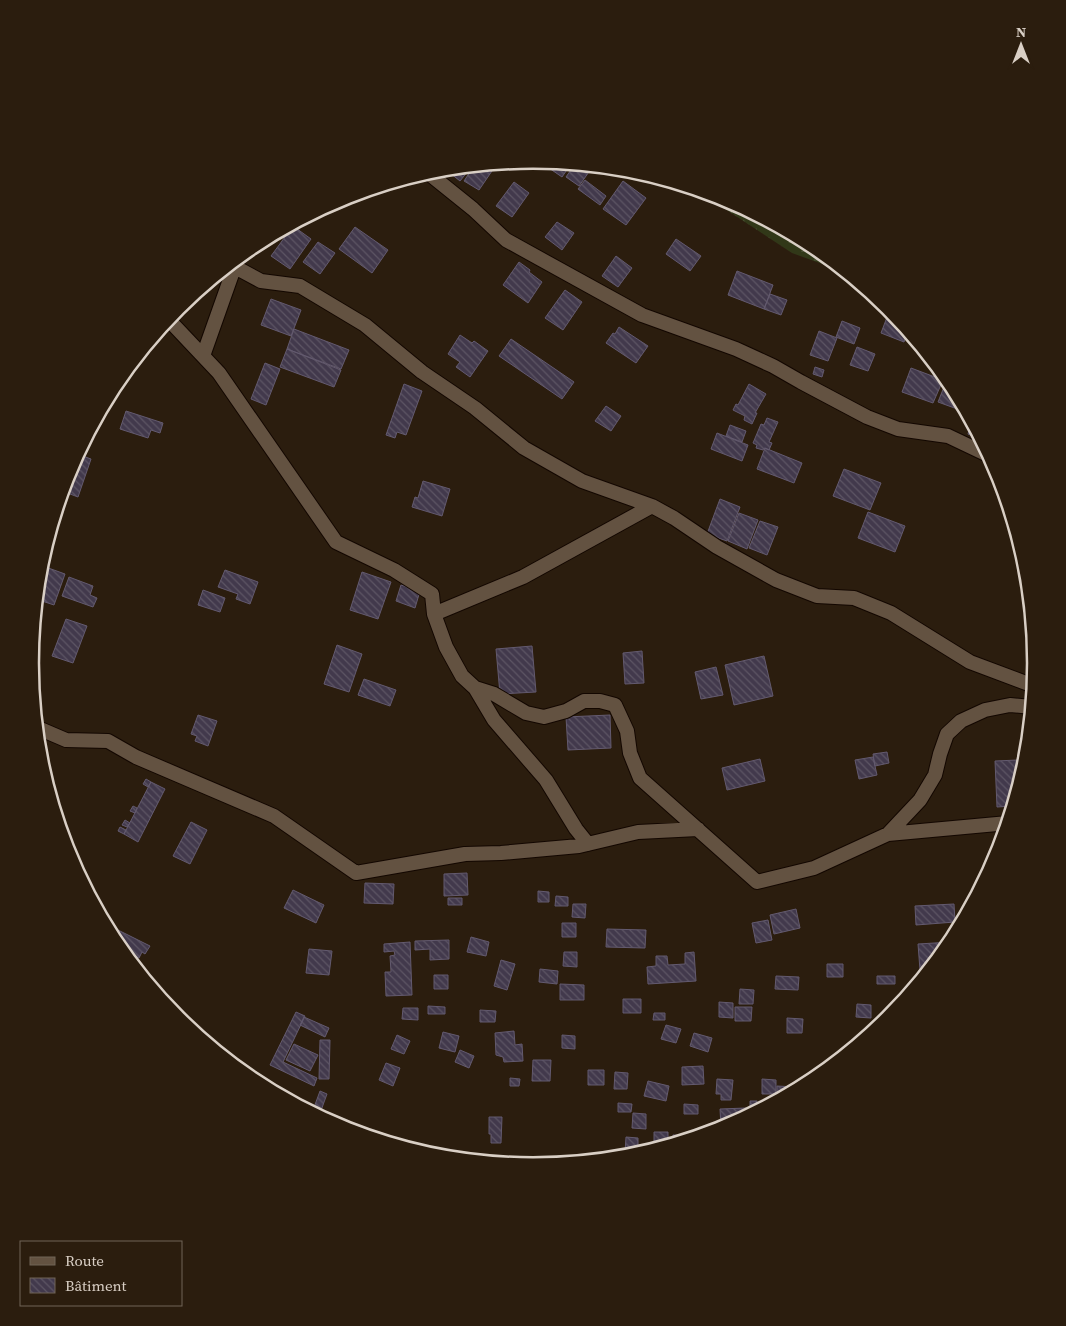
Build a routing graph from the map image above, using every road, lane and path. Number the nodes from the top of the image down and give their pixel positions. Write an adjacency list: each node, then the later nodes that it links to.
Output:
1 (435, 178): 6 (street)
2 (241, 265): 7 (street)
3 (234, 269): 5 (street)
4 (173, 325): 5 (street)
5 (203, 356): 8 (street)
6 (979, 451)
7 (652, 506): 8 (street); 9 (street)
8 (434, 614): 10 (street)
9 (1026, 683)
10 (475, 688): 14 (street); 16 (street)
11 (1025, 706): 15 (street)
12 (43, 730): 16 (street)
13 (1000, 824): 15 (street)
14 (698, 830): 15 (street); 16 (street)
15 (888, 834)
16 (588, 844)

